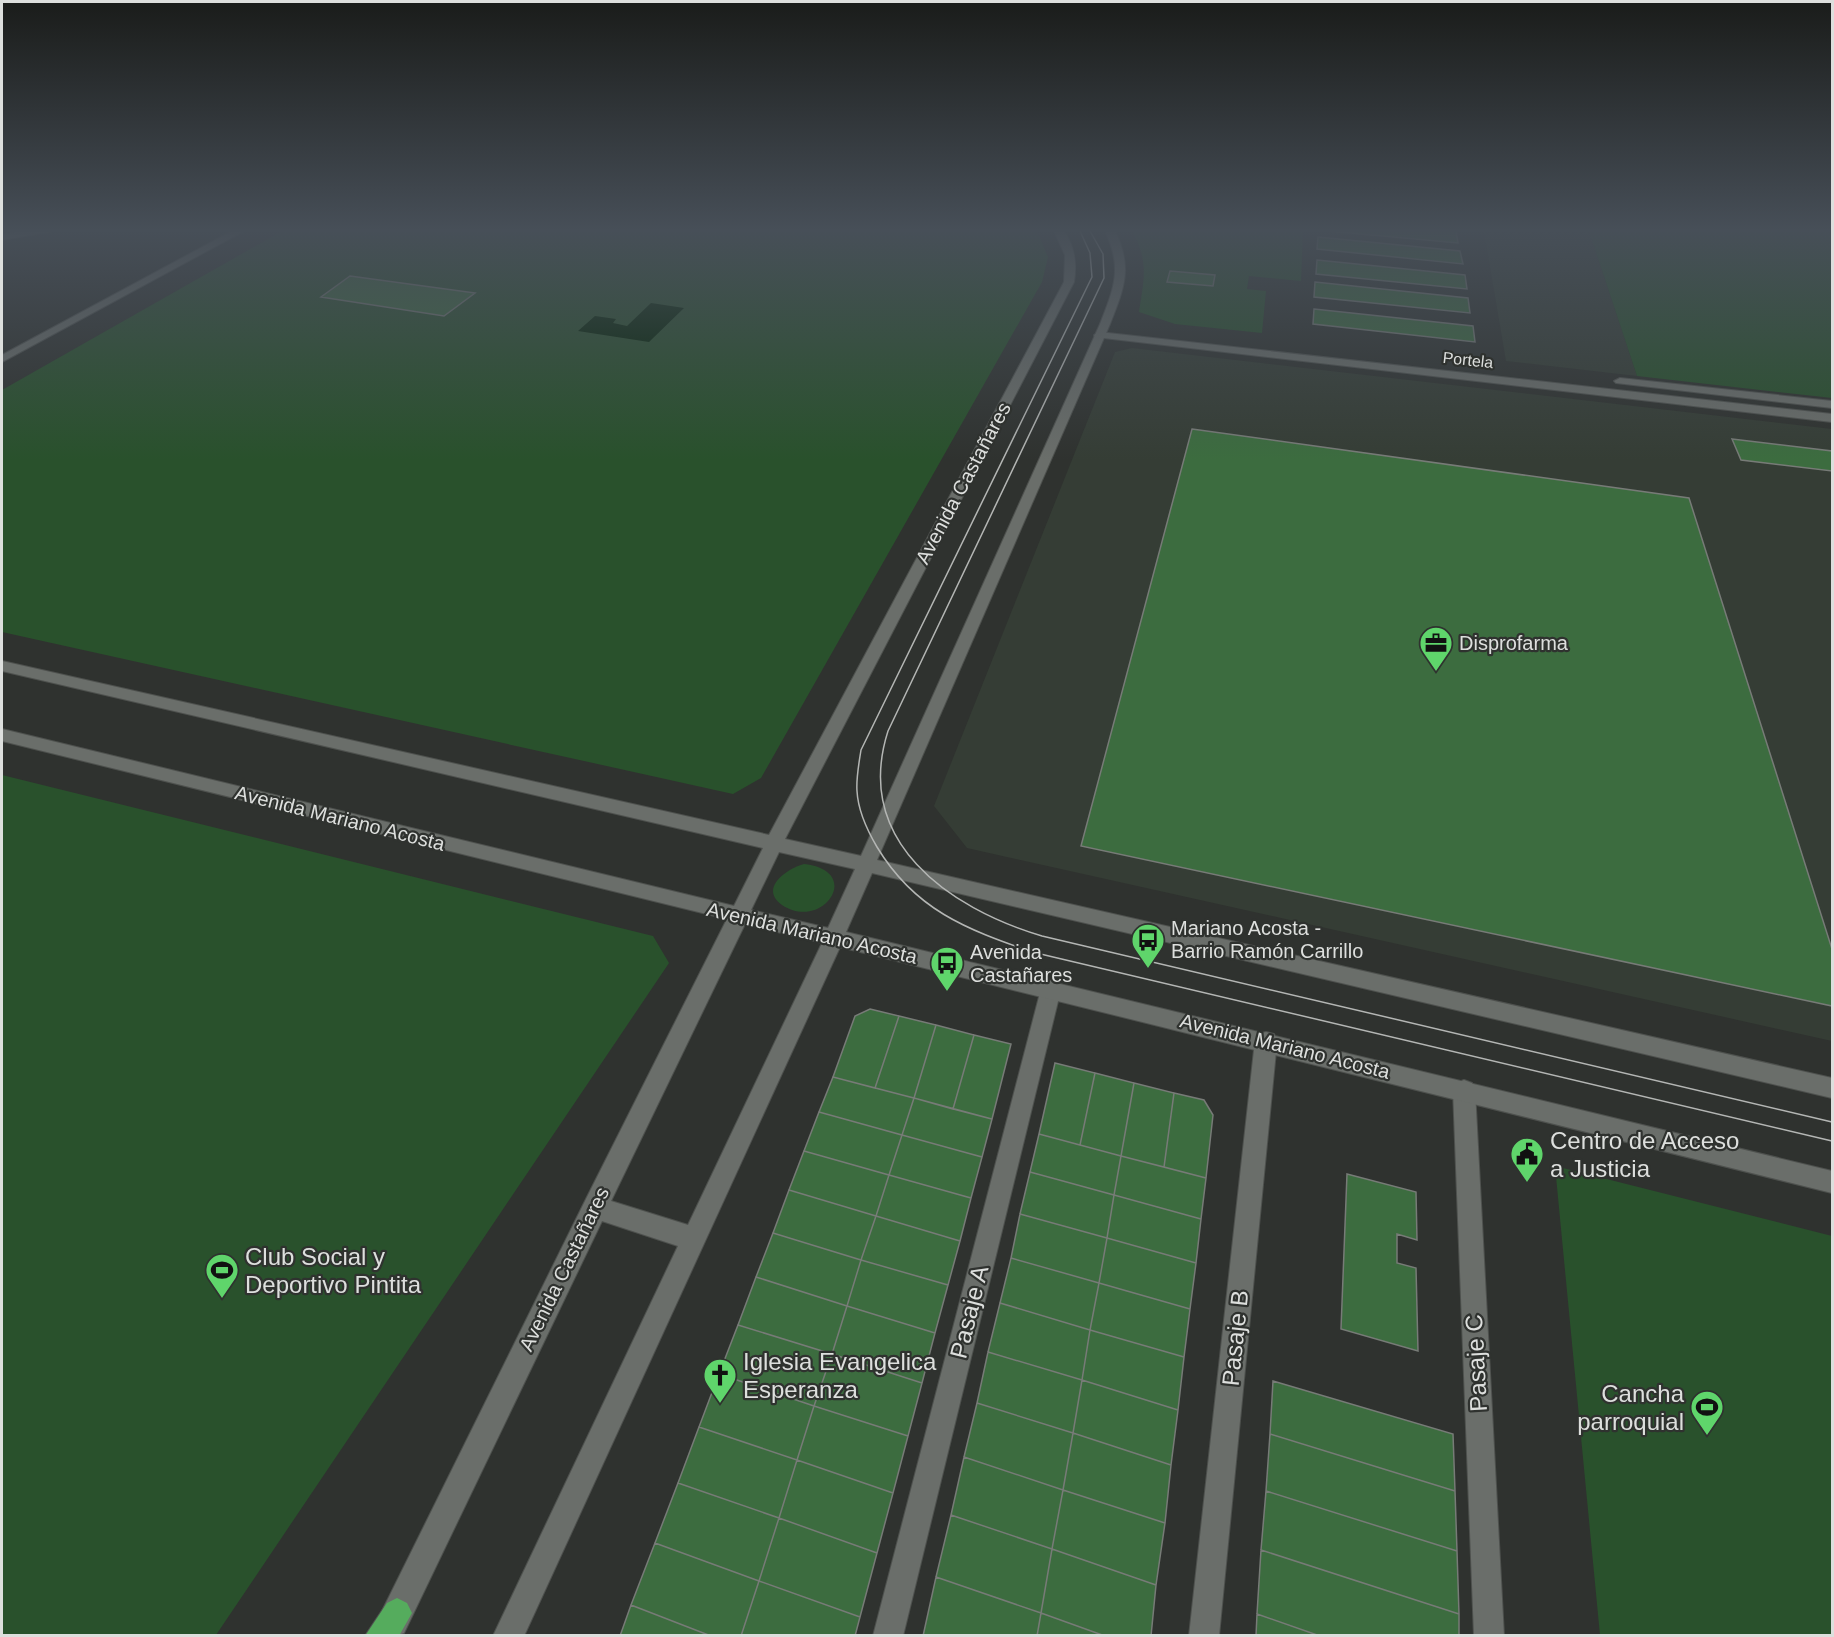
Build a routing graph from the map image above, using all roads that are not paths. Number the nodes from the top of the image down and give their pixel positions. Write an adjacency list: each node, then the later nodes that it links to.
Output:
1 (96, 307): 6 (main road)
2 (1056, 307): 14 (main road, Avenida Castañares)
3 (1111, 307): 4 (main road)
4 (1102, 329): 7 (main road); 11 (main road, Portela); 15 (main road)
5 (10, 342): 6 (main road)
6 (26, 345): 8 (main road)
7 (1367, 352)
8 (2, 359)
9 (1602, 379): 10 (main road)
10 (1833, 405)
11 (1833, 418)
12 (2, 666): 14 (main road)
13 (2, 735): 16 (main road, Avenida Mariano Acosta)
14 (775, 843): 15 (main road); 16 (main road, Avenida Castañares)
15 (865, 862): 17 (main road); 20 (main road)
16 (739, 915): 17 (main road, Avenida Mariano Acosta); 23 (main road, Avenida Castañares)
17 (834, 939): 18 (main road, Avenida Mariano Acosta); 24 (main road)
18 (1051, 988): 19 (main road, Avenida Mariano Acosta); 27 (main road, Pasaje A)
19 (1266, 1041): 21 (main road, Avenida Mariano Acosta); 28 (main road, Pasaje B)
20 (1833, 1088)
21 (1464, 1090): 22 (main road, Avenida Mariano Acosta); 29 (main road, Pasaje C)
22 (1833, 1182)
23 (594, 1207): 24 (main road); 25 (main road, Avenida Castañares)
24 (694, 1239): 26 (main road)
25 (388, 1628)
26 (508, 1635)
27 (888, 1635)
28 (1204, 1635)
29 (1488, 1635)

